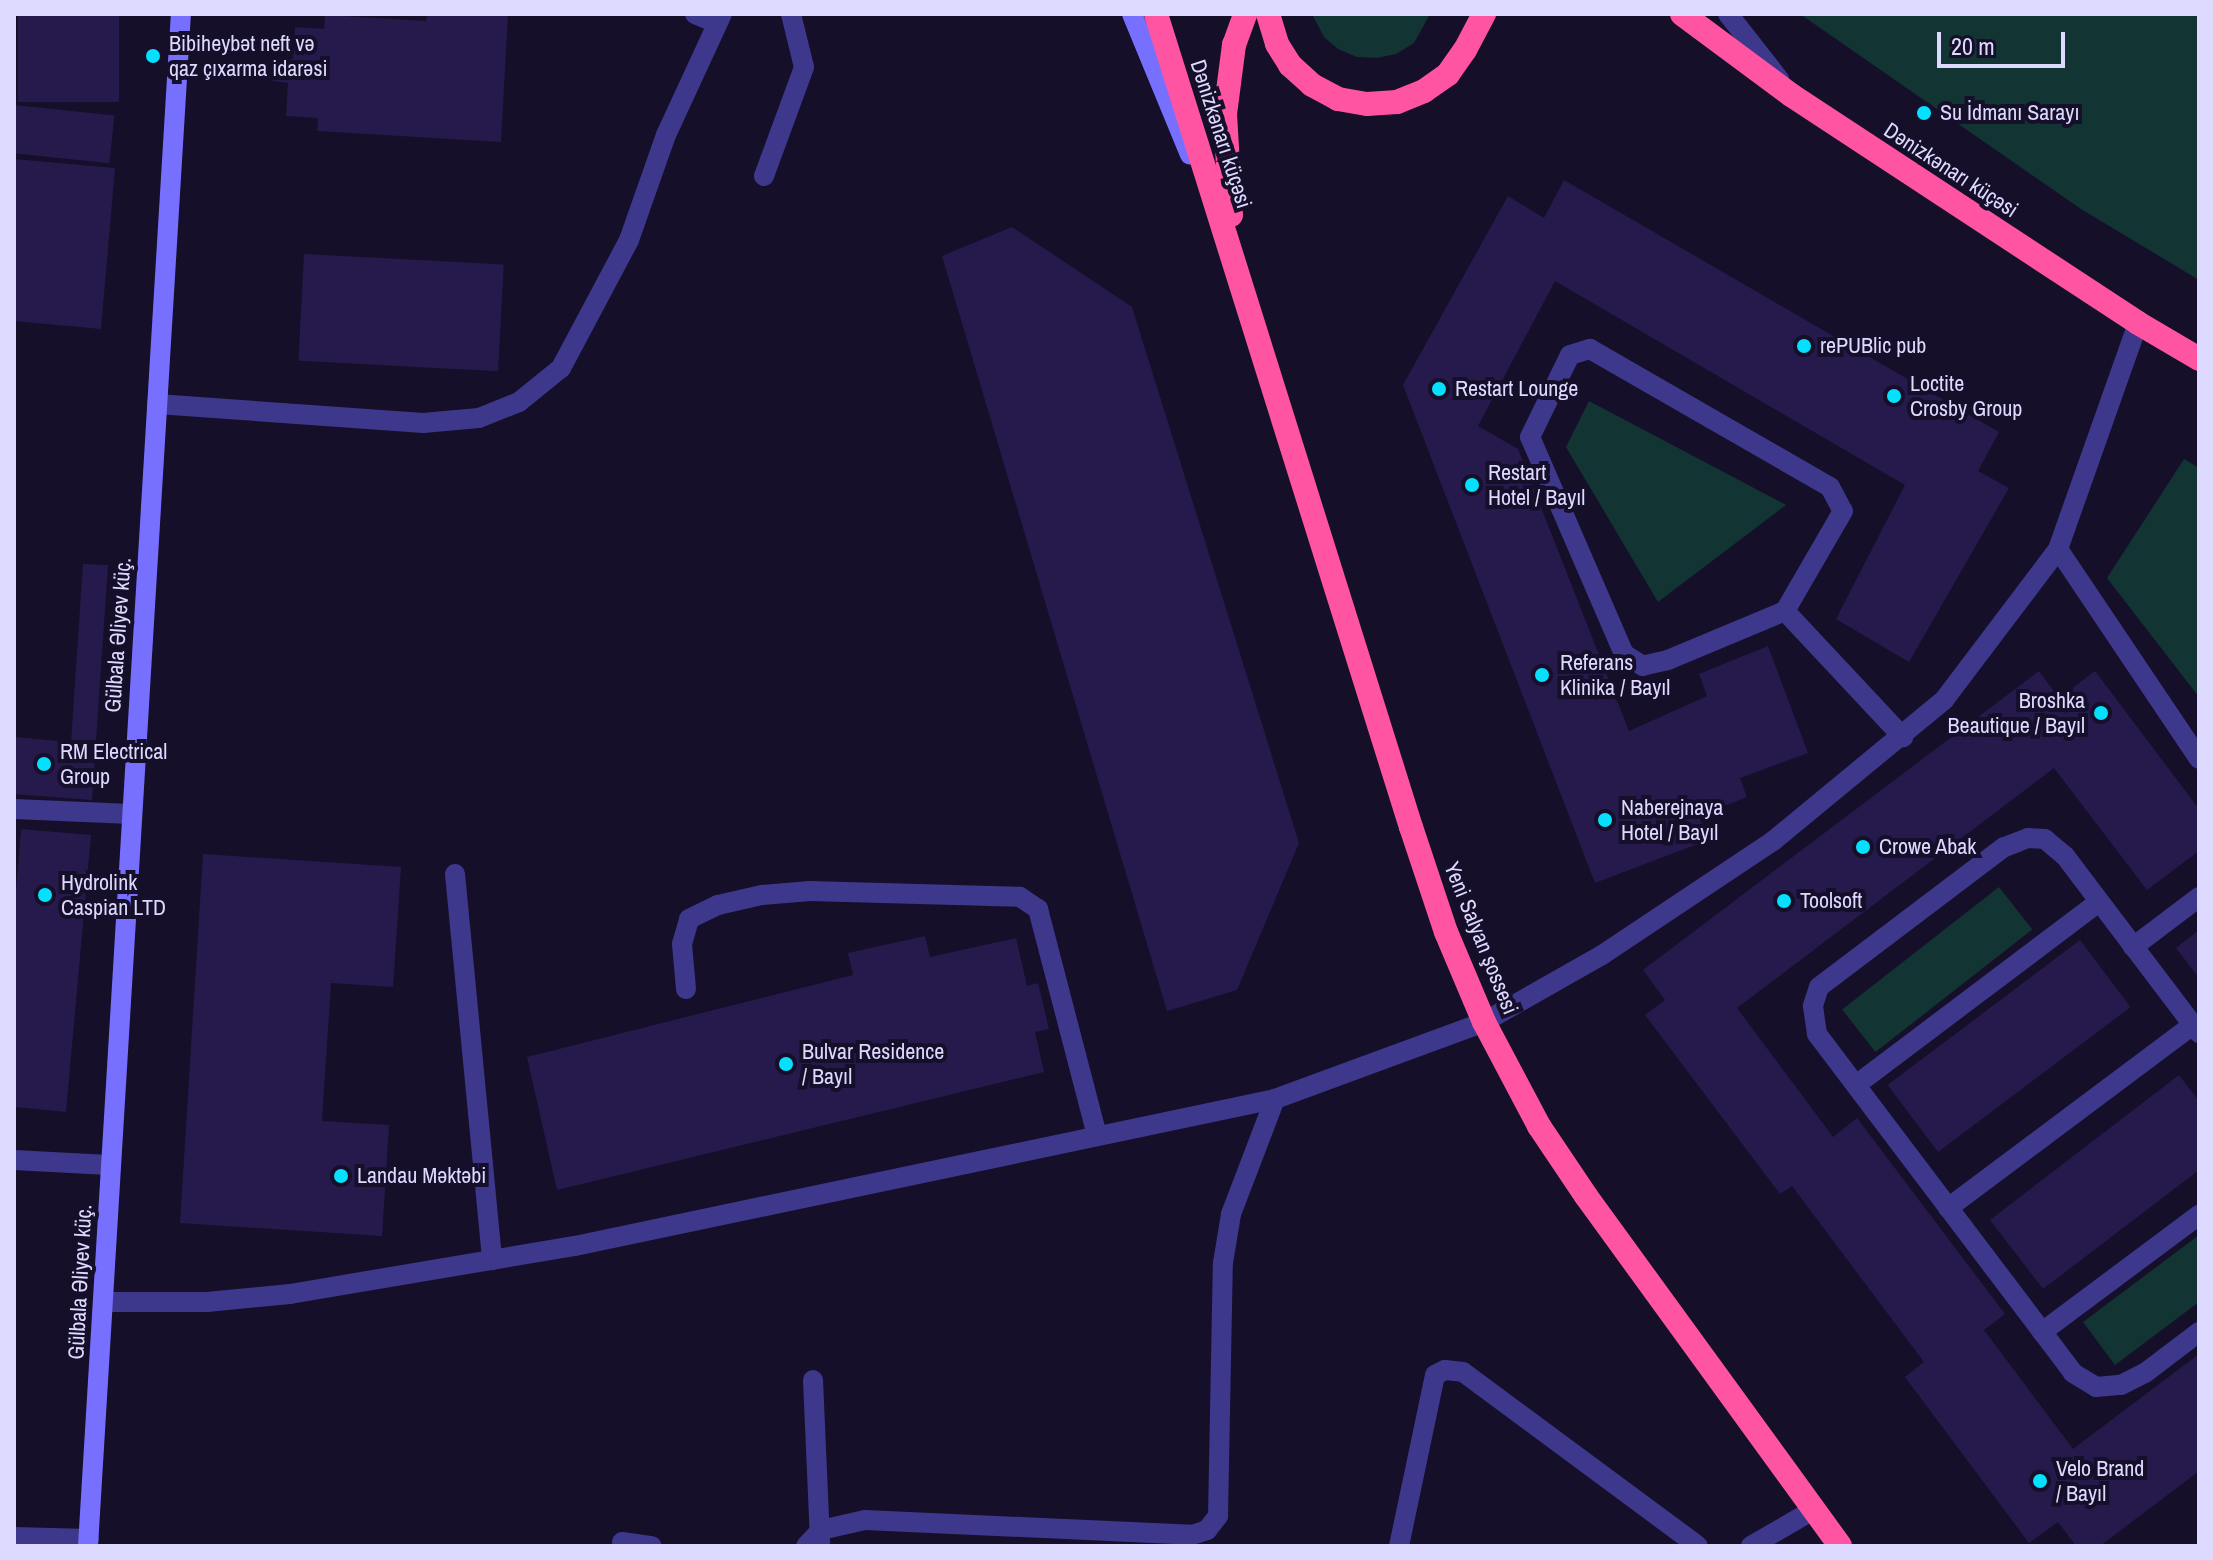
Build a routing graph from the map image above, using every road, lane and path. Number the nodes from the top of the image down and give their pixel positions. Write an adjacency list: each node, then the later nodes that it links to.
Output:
1 (181, 14): 21 (street, Gülbala Əliyev küç.)
2 (695, 14): 13 (street)
3 (791, 14): 17 (street)
4 (1132, 14): 18 (street)
5 (1156, 14): 18 (highway, Dənizkənarı küçəsi)
6 (1245, 14): 18 (highway)
7 (1253, 14): 15 (highway)
8 (1268, 14): 15 (highway)
9 (1477, 14): 14 (highway)
10 (1484, 14): 14 (highway)
11 (1682, 14): 16 (highway, Dənizkənarı küçəsi)
12 (1728, 14): 16 (street)
13 (719, 18): 21 (street)
14 (1465, 50): 15 (highway)
15 (1290, 65)
16 (1791, 95): 19 (highway, Dənizkənarı küçəsi)
17 (764, 176)
18 (1237, 269): 33 (highway, Yeni Salyan şossesi)
19 (2138, 323): 20 (highway, Dənizkənarı küçəsi); 22 (street)
20 (2199, 359)
21 (157, 404): 27 (street, Gülbala Əliyev küç.)
22 (2058, 549): 24 (street); 25 (street)
23 (1785, 611): 23 (street); 24 (street)
24 (1903, 737): 33 (street)
25 (2199, 759)
26 (14, 809): 27 (street)
27 (131, 814): 39 (street, Gülbala Əliyev küç.)
28 (455, 874): 42 (street)
29 (2199, 897): 31 (street)
30 (2099, 902): 31 (street); 35 (street); 35 (street)
31 (2133, 947): 34 (street)
32 (686, 989): 37 (street)
33 (1484, 1022): 36 (street); 47 (highway, Yeni Salyan şossesi)
34 (2196, 1029): 40 (street)
35 (1856, 1085): 40 (street)
36 (1275, 1099): 37 (street); 49 (street)
37 (1097, 1135): 42 (street)
38 (14, 1160): 39 (street)
39 (109, 1165): 43 (street, Gülbala Əliyev küç.)
40 (1948, 1208): 44 (street)
41 (2199, 1215): 44 (street)
42 (492, 1260): 43 (street)
43 (105, 1302): 51 (street, Gülbala Əliyev küç.)
44 (2042, 1332): 45 (street)
45 (2199, 1332)
46 (813, 1380): 49 (street)
47 (1813, 1510): 56 (street); 57 (highway, Yeni Salyan şossesi)
48 (14, 1537): 51 (street)
49 (820, 1538): 53 (street)
50 (622, 1542): 52 (street)
51 (88, 1543)
52 (652, 1546)
53 (806, 1546)
54 (1399, 1546): 55 (street)
55 (1698, 1546)
56 (1751, 1546)
57 (1840, 1546)

